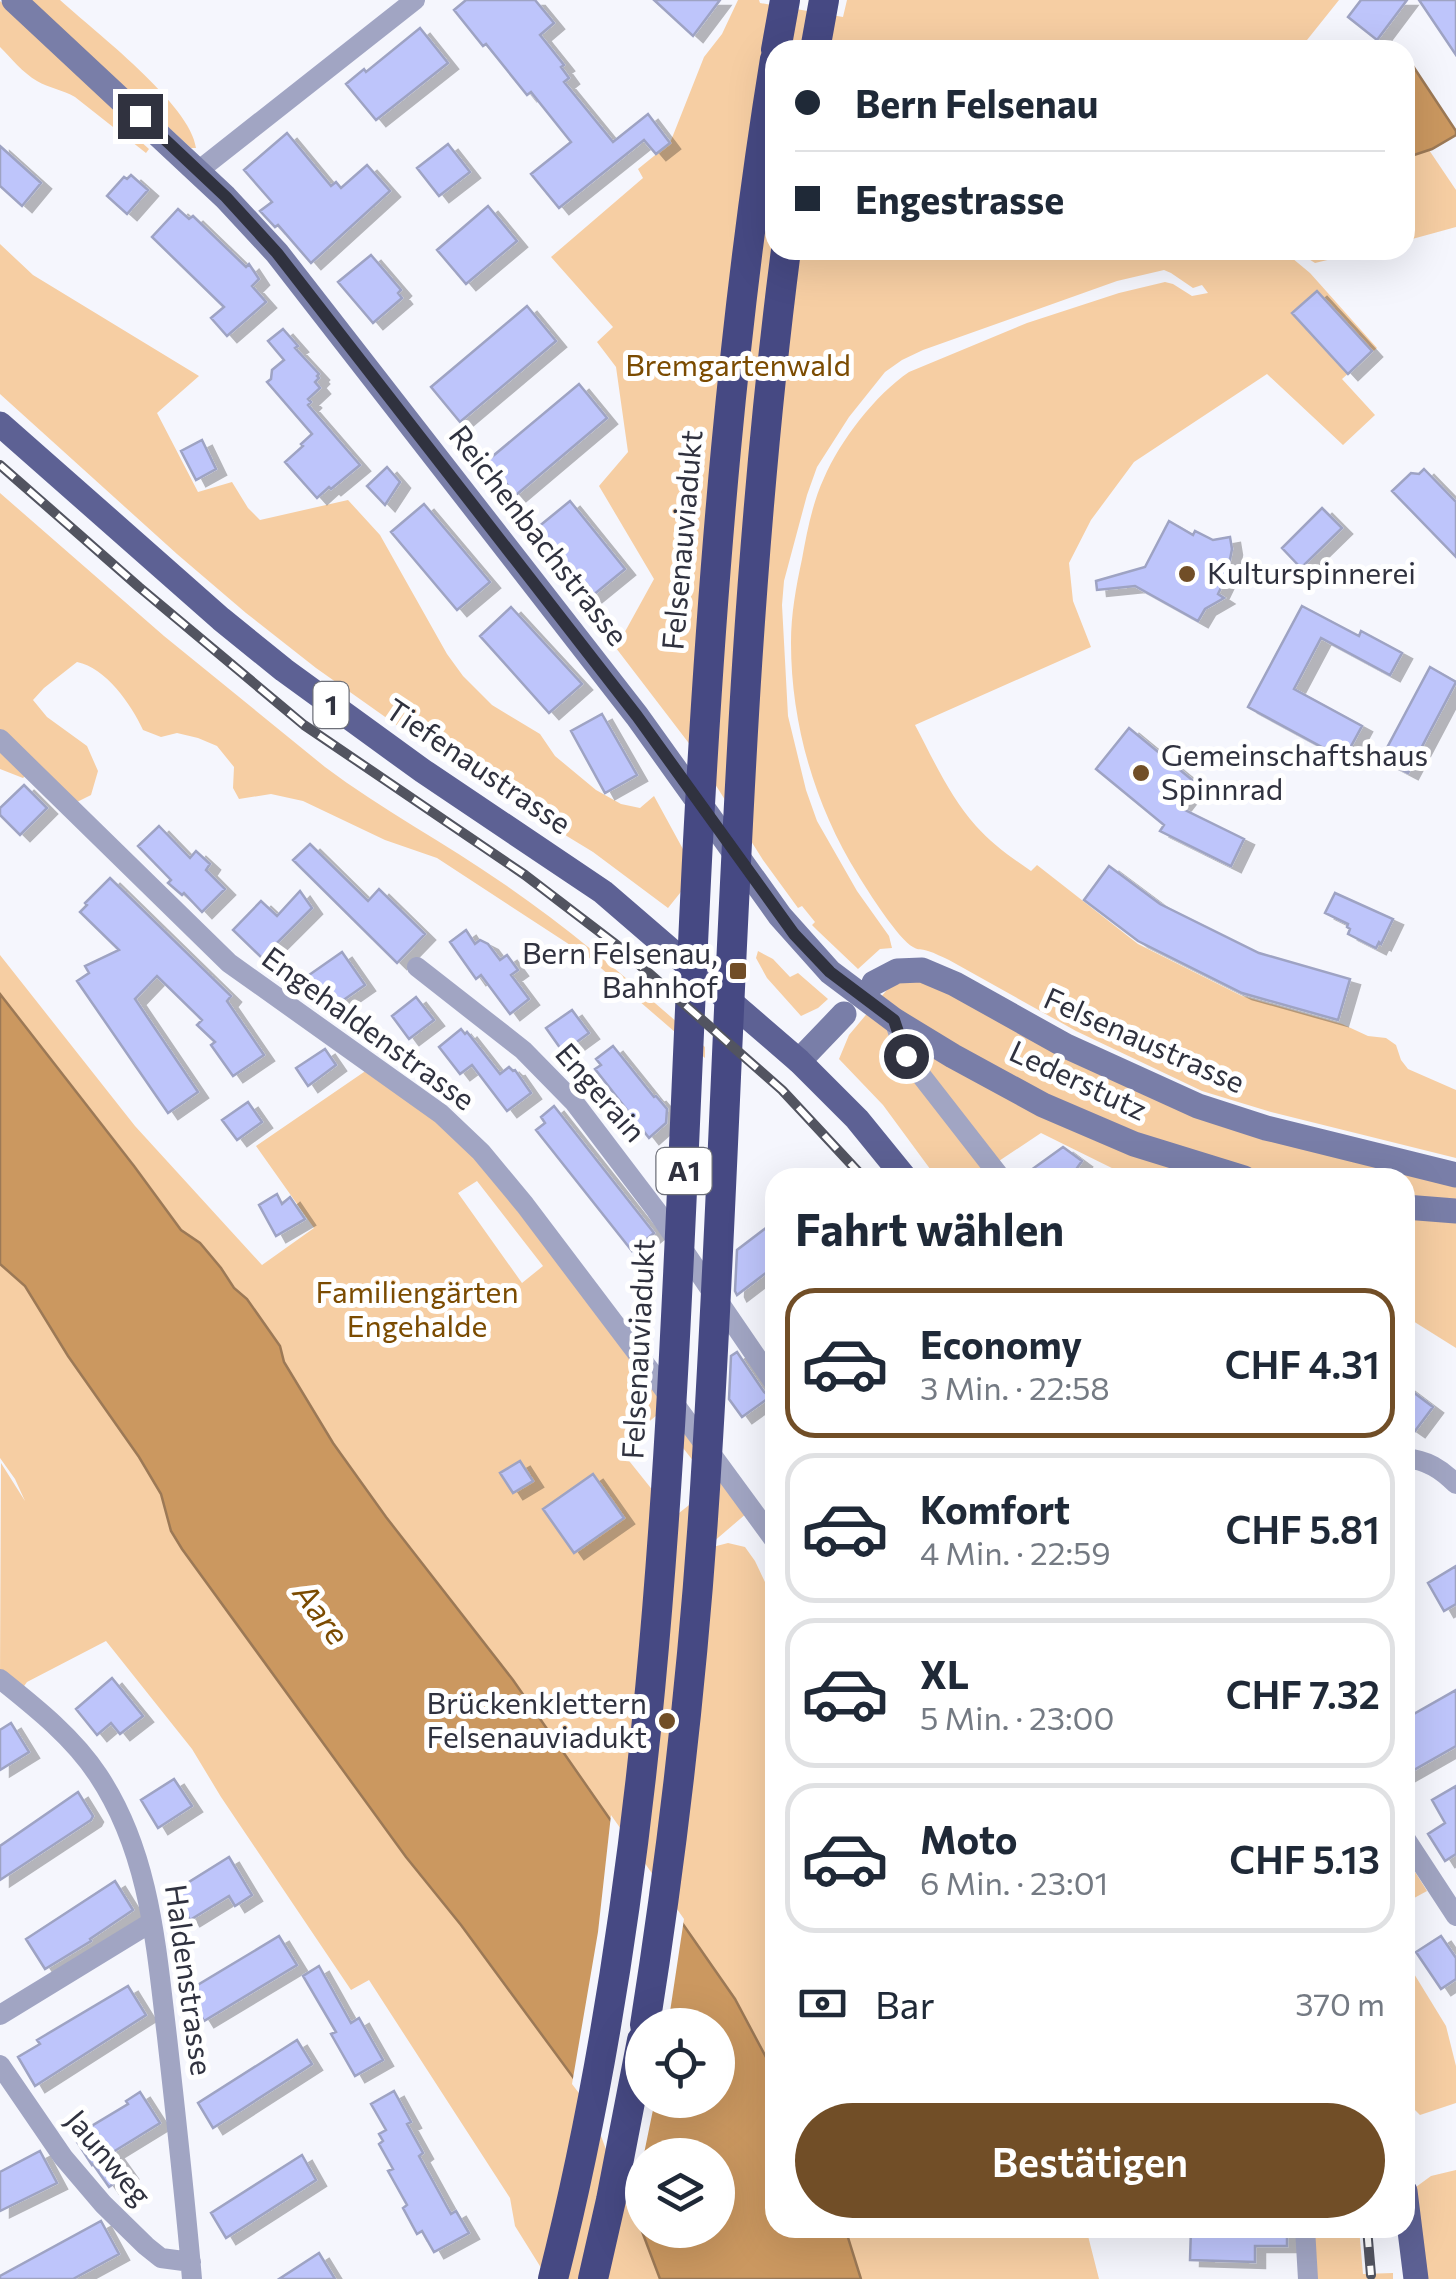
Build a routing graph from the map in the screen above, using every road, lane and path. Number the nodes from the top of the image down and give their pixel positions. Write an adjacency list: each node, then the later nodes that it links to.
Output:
1 (14, 0): 8 (street, Reichenbachstrasse)
2 (415, 0): 8 (street)
3 (784, 4): 5 (highway)
4 (822, 7): 6 (highway)
5 (778, 40)
6 (817, 40)
7 (765, 129): 38 (highway, Felsenauviadukt / A1)
8 (198, 171): 15 (street, Reichenbachstrasse)
9 (785, 260): 31 (highway, A1)
10 (0, 424): 16 (main road, Tiefenaustrasse / 1)
11 (0, 738): 26 (street, Engehaldenstrasse)
12 (417, 967): 23 (street, Engerain)
13 (874, 983): 20 (street, Felsenaustrasse)
14 (844, 1014): 16 (street)
15 (894, 1020): 18 (street); 19 (street, Lederstutz)
16 (800, 1061): 17 (main road, Tiefenaustrasse / 1)
17 (897, 1168)
18 (993, 1168)
19 (1212, 1168)
20 (1456, 1174)
21 (1415, 1208): 22 (street)
22 (1456, 1210)
23 (765, 1370)
24 (1415, 1459): 25 (street)
25 (1456, 1484)
26 (765, 1528)
27 (0, 1679): 30 (street, Haldenstrasse)
28 (1415, 1853): 29 (street)
29 (1456, 1916)
30 (152, 1922): 32 (street); 37 (street, Haldenstrasse)
31 (647, 2008)
32 (0, 2016)
33 (0, 2065): 37 (street, Jaunweg)
34 (627, 2118): 39 (highway)
35 (1306, 2238): 40 (street)
36 (1411, 2238): 41 (main road)
37 (192, 2270)
38 (553, 2279)
39 (592, 2279)
40 (1308, 2279)
41 (1416, 2279)

